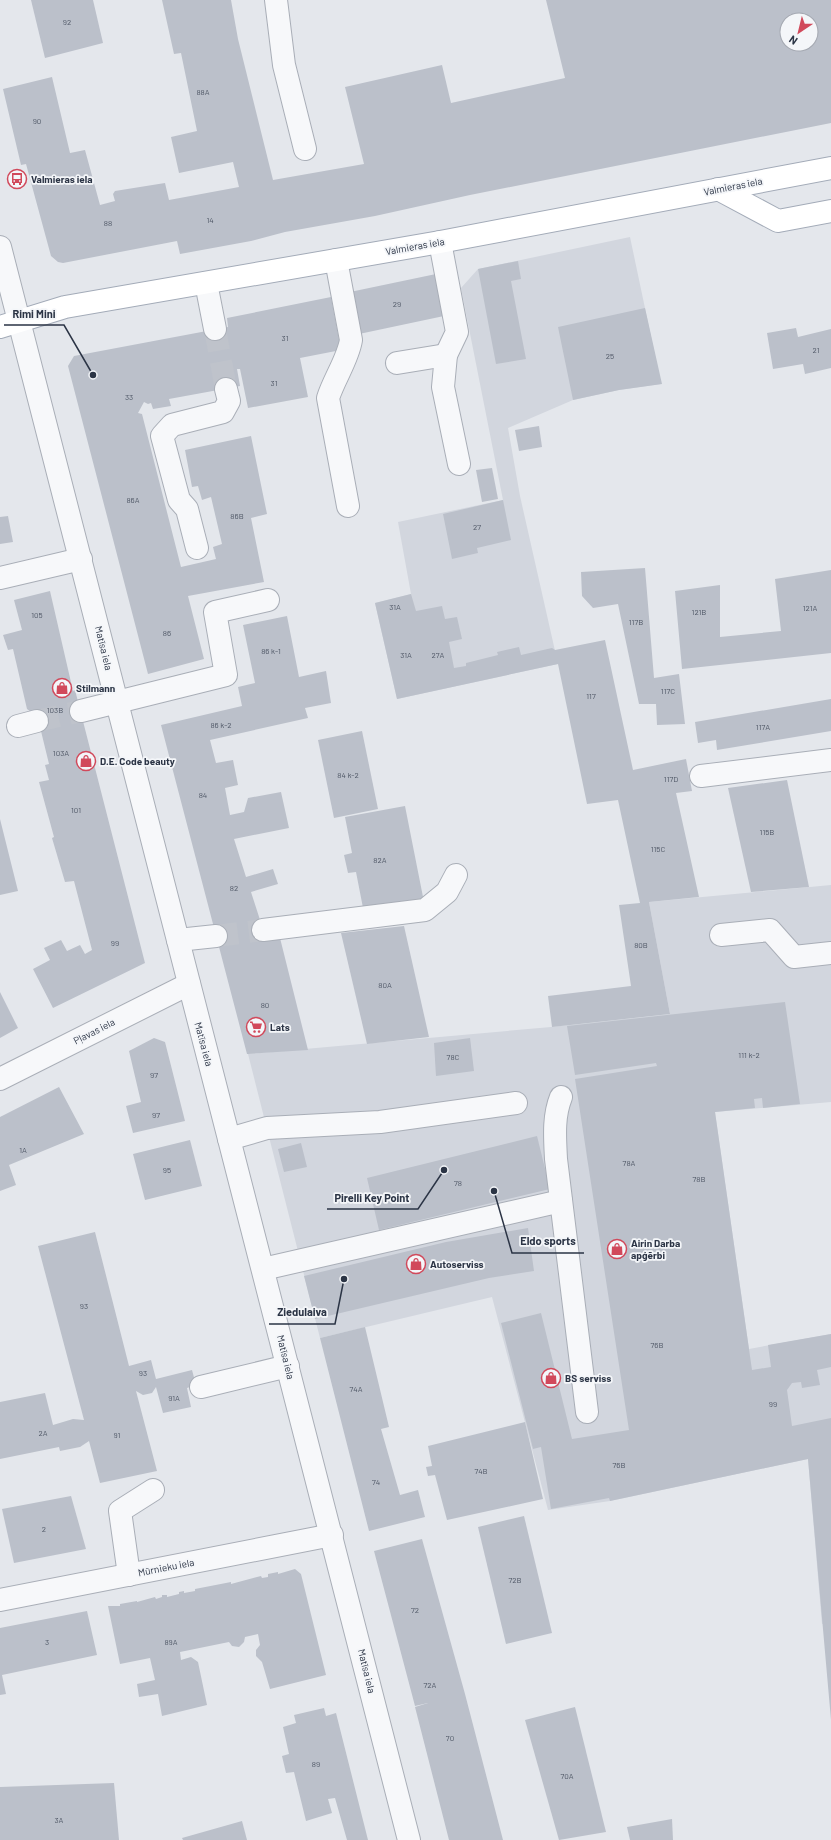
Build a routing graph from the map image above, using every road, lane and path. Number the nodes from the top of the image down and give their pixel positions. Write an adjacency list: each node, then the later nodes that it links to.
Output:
1 (276, 0): 2 (street)
2 (305, 149)
3 (831, 168): 4 (main road, Valmieras iela)
4 (718, 189): 5 (main road); 6 (main road, Valmieras iela)
5 (831, 211)
6 (440, 242): 8 (main road, Valmieras iela); 12 (street)
7 (0, 247): 10 (street, Matīsa iela)
8 (336, 260): 9 (main road, Valmieras iela); 16 (street)
9 (206, 283): 10 (main road, Valmieras iela); 11 (street)
10 (10, 324): 18 (street, Matīsa iela)
11 (215, 329)
12 (446, 355): 13 (street); 15 (street)
13 (396, 363)
14 (226, 389): 17 (street)
15 (460, 464)
16 (348, 506)
17 (197, 548)
18 (81, 559): 19 (street); 21 (street, Matīsa iela)
19 (0, 578)
20 (268, 600): 21 (street)
21 (117, 702): 22 (street); 29 (street, Matīsa iela)
22 (80, 711)
23 (831, 760): 24 (street)
24 (701, 776)
25 (456, 875): 26 (street)
26 (263, 930)
27 (721, 935): 30 (street)
28 (216, 936): 29 (street)
29 (178, 940): 31 (street, Matīsa iela)
30 (831, 953)
31 (189, 984): 32 (street, Pļavas iela); 35 (street, Matīsa iela)
32 (0, 1079)
33 (561, 1097): 36 (street)
34 (516, 1103): 35 (street)
35 (229, 1139): 37 (street, Matīsa iela)
36 (561, 1201): 37 (street); 40 (street)
37 (263, 1269): 38 (street, Matīsa iela)
38 (288, 1366): 39 (street); 42 (street, Matīsa iela)
39 (201, 1387)
40 (587, 1412)
41 (153, 1490): 43 (street)
42 (332, 1534): 43 (street, Mūrnieku iela); 45 (street, Matīsa iela)
43 (129, 1575): 44 (street, Mūrnieku iela)
44 (0, 1600)
45 (409, 1840)

